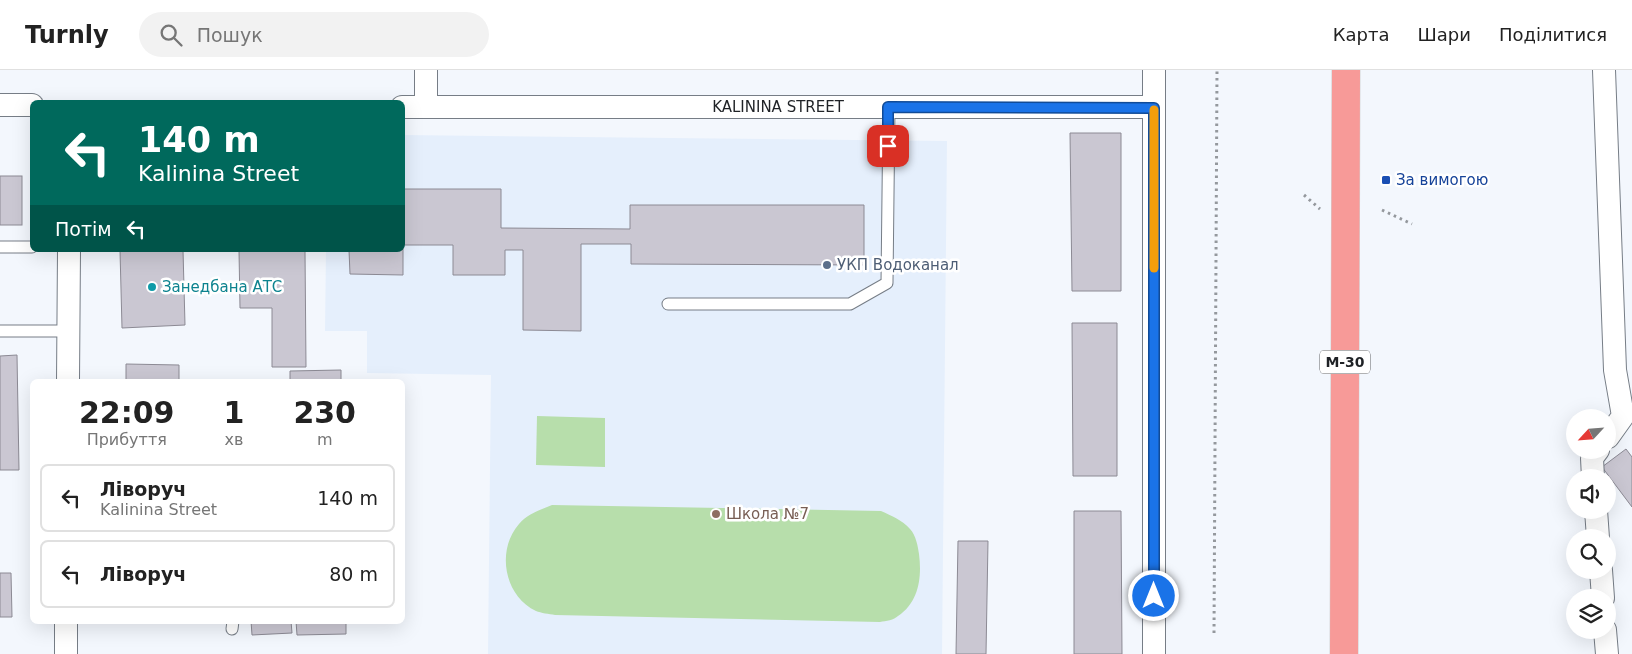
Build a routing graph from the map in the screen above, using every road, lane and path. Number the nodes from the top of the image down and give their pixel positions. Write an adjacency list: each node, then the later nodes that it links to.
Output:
1 (426, 70): 9 (street)
2 (1154, 70): 11 (street)
3 (1218, 70): 26 (path)
4 (1346, 70): 30 (highway, М-30)
5 (1604, 70): 23 (street)
6 (0, 105): 7 (street)
7 (30, 105)
8 (405, 107): 9 (street, KALININA STREET)
9 (426, 107): 10 (street, KALININA STREET)
10 (888, 107): 11 (street, KALININA STREET); 19 (lane)
11 (1154, 108): 29 (street)
12 (1304, 195): 13 (path)
13 (1320, 209)
14 (1382, 210): 15 (path)
15 (1412, 224)
16 (0, 247): 17 (lane)
17 (30, 247)
18 (69, 252): 21 (street)
19 (668, 304)
20 (0, 331): 21 (lane)
21 (68, 331): 22 (street)
22 (68, 379)
23 (1629, 418): 24 (street)
24 (1616, 430)
25 (66, 624): 28 (street)
26 (1214, 633)
27 (1606, 639): 31 (street)
28 (66, 654)
29 (1154, 654)
30 (1344, 654)
31 (1607, 654)

